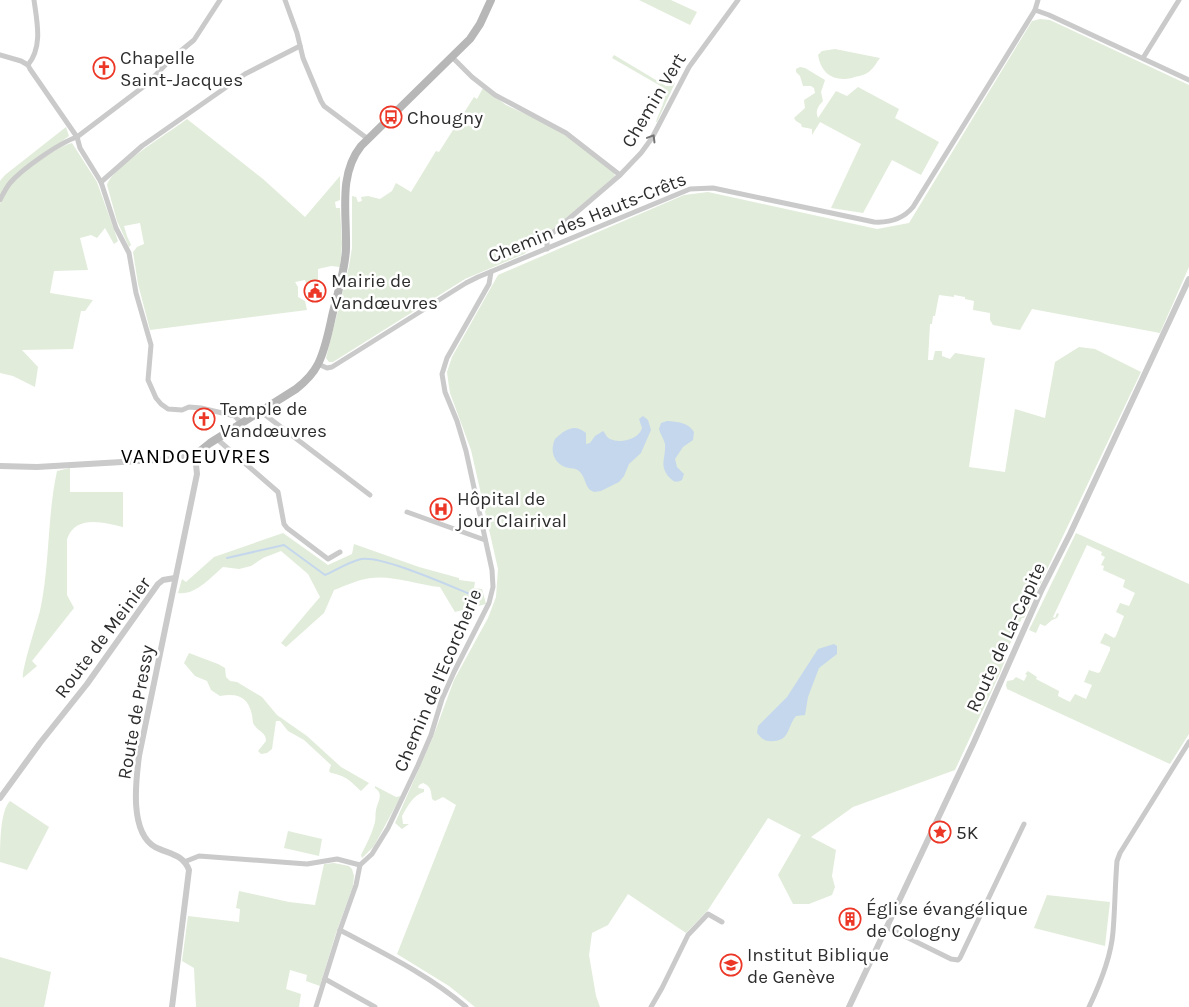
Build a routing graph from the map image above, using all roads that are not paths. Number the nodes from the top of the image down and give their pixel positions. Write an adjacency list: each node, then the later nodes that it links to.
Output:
1 (34, 0): 13 (street)
2 (220, 0): 15 (street)
3 (284, 0): 9 (street)
4 (491, 0): 11 (main road)
5 (738, 0): 17 (street, Chemin Vert, one-way to 5)
6 (1038, 0): 8 (street, Chemin des Hauts-Crêts)
7 (1178, 0): 12 (street)
8 (1035, 10): 12 (street); 20 (street, Chemin des Hauts-Crêts)
9 (300, 46): 16 (street); 18 (street)
10 (0, 55): 13 (street)
11 (452, 57): 16 (main road); 17 (street)
12 (1143, 58): 14 (street)
13 (28, 65): 15 (street)
14 (1189, 80)
15 (77, 137): 18 (street); 19 (street)
16 (368, 139): 23 (main road)
17 (620, 175): 20 (street, Chemin Vert)
18 (101, 182): 25 (street)
19 (0, 200)
20 (547, 249): 21 (street, Chemin des Hauts-Crêts)
21 (491, 272): 23 (street, Chemin des Hauts-Crêts); 31 (street, Chemin de l'Ecorcherie)
22 (1189, 279): 40 (street, Route de La-Capite)
23 (318, 364): 24 (main road)
24 (260, 412): 25 (main road); 29 (street)
25 (241, 423): 26 (main road)
26 (217, 439): 27 (main road); 32 (street)
27 (195, 455): 28 (street); 33 (street, Route de Meinier)
28 (0, 466)
29 (370, 495)
30 (407, 512): 31 (street)
31 (485, 540): 38 (street, Chemin de l'Ecorcherie)
32 (340, 552)
33 (176, 578): 35 (street, Route de Meinier); 37 (street, Route de Pressy)
34 (1189, 742): 49 (street)
35 (0, 798)
36 (1024, 824): 40 (street)
37 (184, 862): 38 (street); 43 (street)
38 (360, 866): 41 (street, Chemin de l'Ecorcherie)
39 (722, 922): 47 (street)
40 (886, 927): 48 (street, Route de La-Capite)
41 (340, 930): 42 (street, Chemin de l'Ecorcherie); 46 (street)
42 (325, 979): 44 (street, Chemin de l'Ecorcherie); 45 (street)
43 (172, 1007)
44 (316, 1007)
45 (375, 1007)
46 (466, 1007)
47 (651, 1007)
48 (849, 1007)
49 (1089, 1007)

